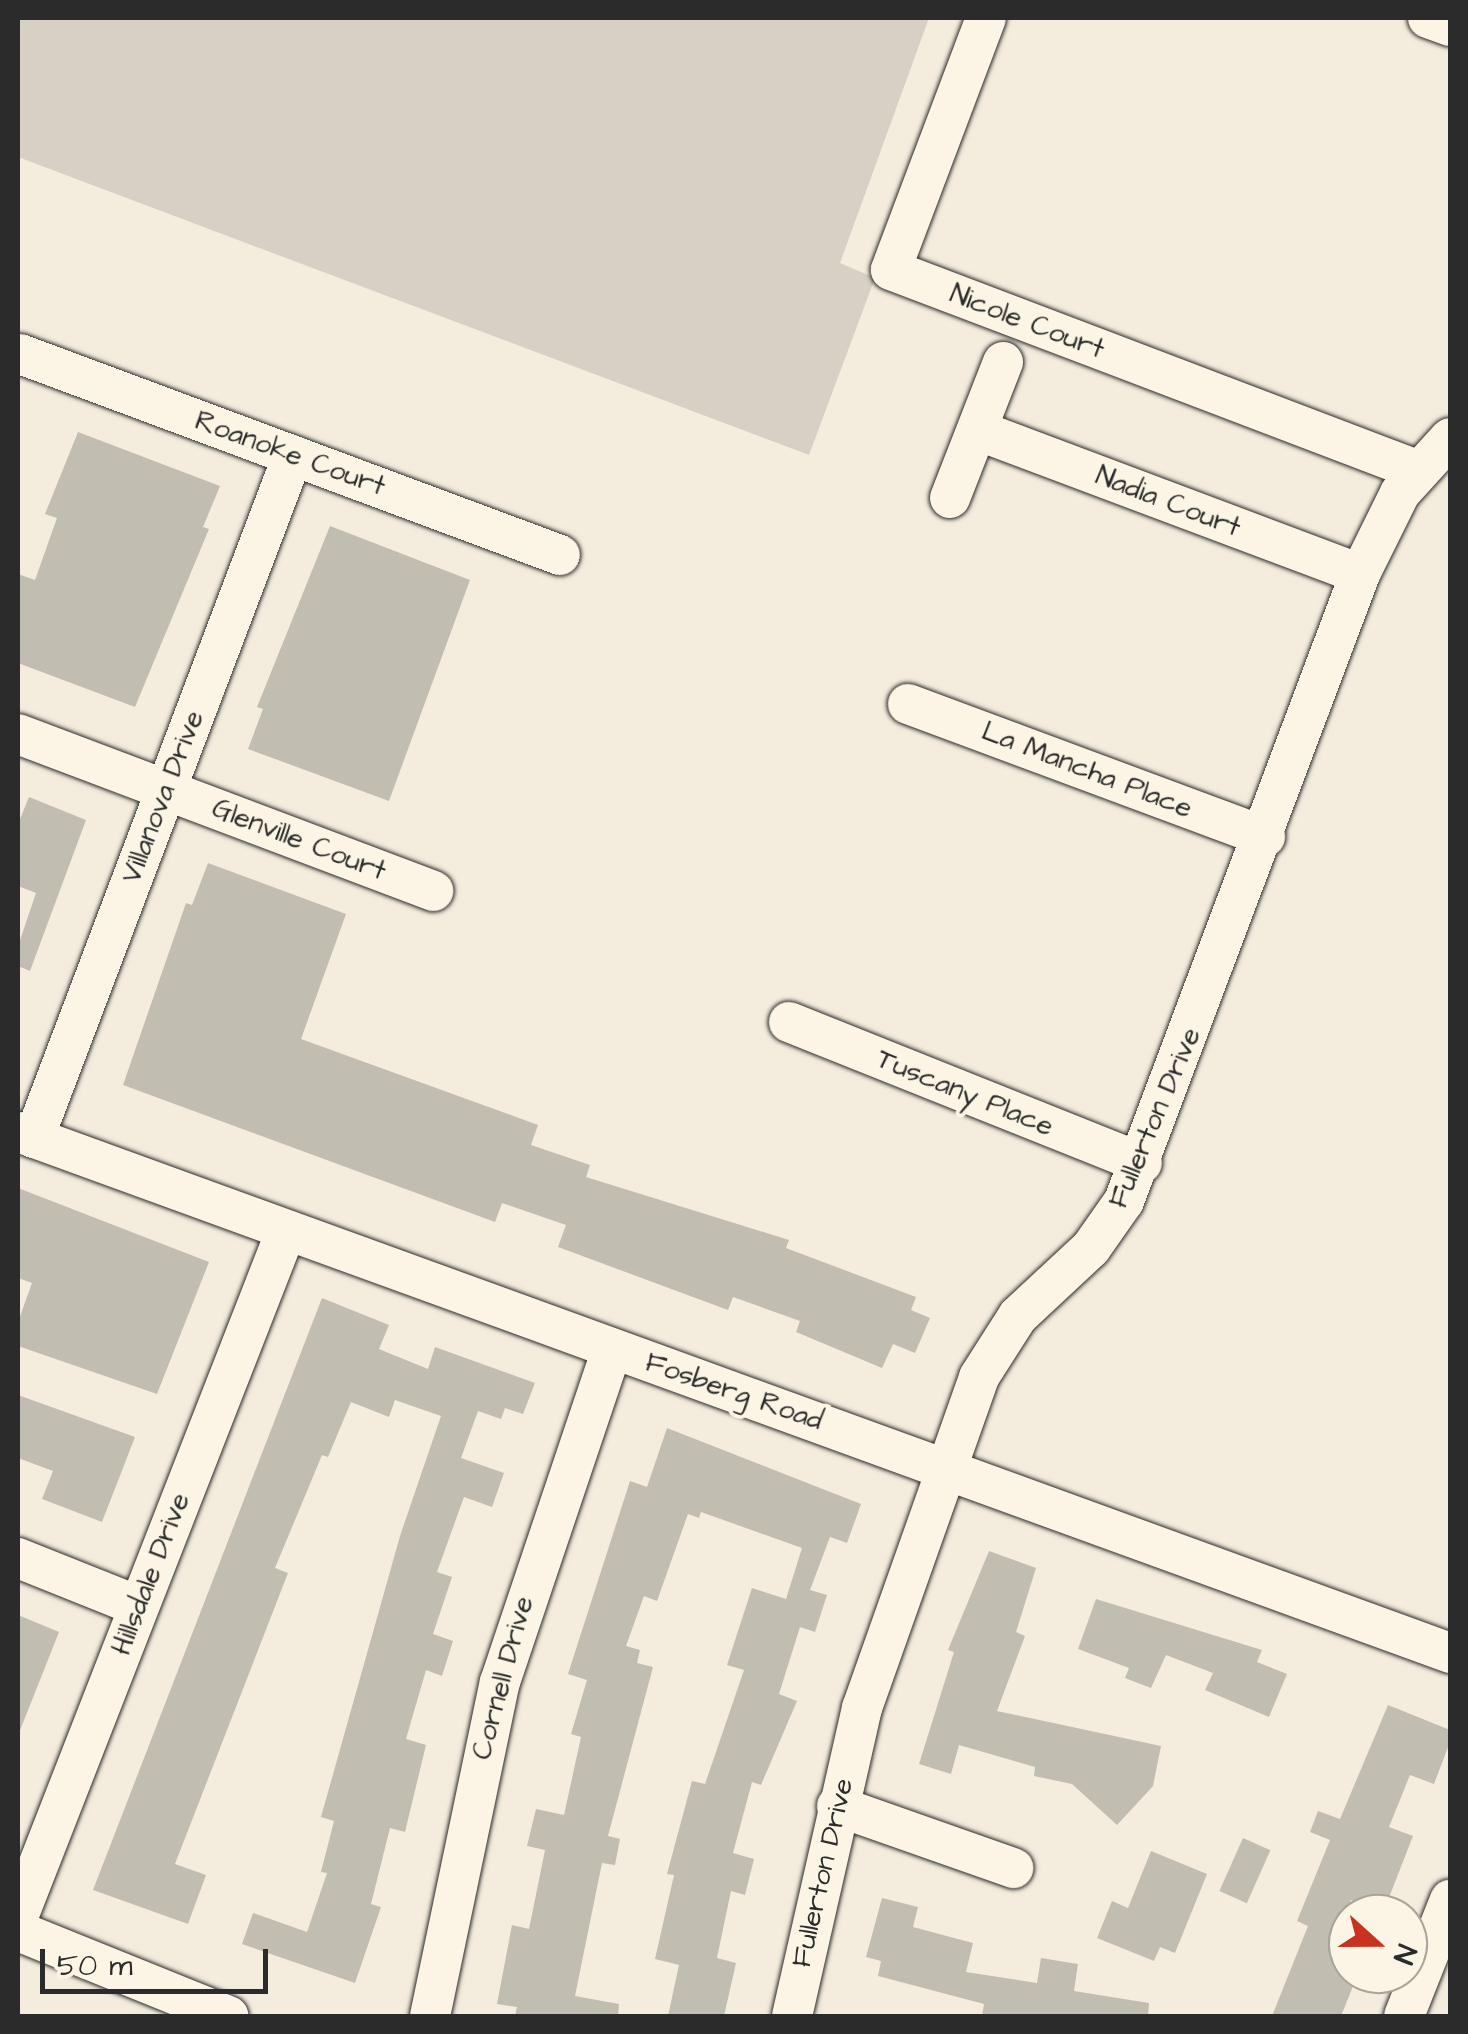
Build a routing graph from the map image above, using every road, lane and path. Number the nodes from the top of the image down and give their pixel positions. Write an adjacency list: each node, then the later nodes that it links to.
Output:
1 (986, 18): 9 (street, Nicole Court)
2 (1428, 18): 3 (street)
3 (1450, 26)
4 (20, 354): 8 (street, Roanoke Court)
5 (1003, 362): 6 (street)
6 (976, 430): 10 (street); 12 (street, Nadia Court)
7 (1450, 438): 9 (street, Fullerton Drive)
8 (293, 455): 11 (street, Roanoke Court); 15 (street, Villanova Drive)
9 (1417, 470): 12 (street, Fullerton Drive)
10 (950, 498)
11 (560, 555)
12 (1360, 574): 16 (street, Fullerton Drive)
13 (908, 704): 16 (street, La Mancha Place)
14 (18, 734): 15 (street, Glenville Court)
15 (166, 790): 17 (street, Glenville Court); 19 (street, Villanova Drive)
16 (1265, 837): 20 (street, Fullerton Drive)
17 (433, 890)
18 (789, 1022): 20 (street, Tuscany Place)
19 (26, 1135): 21 (street, Fosberg Road)
20 (1142, 1163): 23 (street, Fullerton Drive)
21 (286, 1231): 22 (street, Fosberg Road); 25 (street, Hillsdale Drive)
22 (612, 1349): 23 (street, Fosberg Road); 33 (street, Cornell Drive)
23 (944, 1466): 26 (street, Fosberg Road); 27 (street, Fullerton Drive)
24 (18, 1558): 25 (street)
25 (138, 1606): 30 (street, Hillsdale Drive)
26 (1450, 1653)
27 (837, 1806): 28 (street); 34 (street, Fullerton Drive)
28 (1013, 1868)
29 (1450, 1900): 35 (street)
30 (18, 1918)
31 (18, 1931): 32 (street)
32 (228, 2016)
33 (430, 2016)
34 (792, 2016)
35 (1404, 2016)

